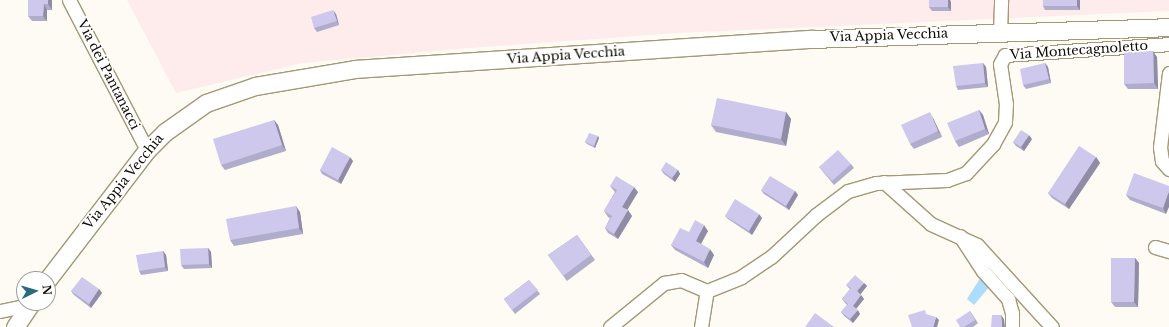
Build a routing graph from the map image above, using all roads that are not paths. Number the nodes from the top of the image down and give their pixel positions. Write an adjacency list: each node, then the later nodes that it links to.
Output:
1 (69, 0): 7 (street, Via dei Pantanacci)
2 (1001, 0): 4 (street)
3 (1169, 26): 4 (main road, Via Appia Vecchia)
4 (1000, 32): 7 (main road, Via Appia Vecchia)
5 (1169, 44): 9 (street, Via Montecagnoletto)
6 (1169, 73): 8 (street)
7 (147, 150): 13 (main road, Via Appia Vecchia)
8 (1169, 169)
9 (884, 182): 10 (street); 14 (street, Via Montecagnoletto)
10 (960, 236): 21 (street); 22 (street)
11 (1155, 247): 12 (street)
12 (1169, 251)
13 (55, 271)
14 (707, 291): 19 (street); 20 (street)
15 (16, 307): 16 (street)
16 (0, 311)
17 (25, 311): 18 (main road)
18 (14, 327)
19 (610, 327)
20 (701, 327)
21 (1012, 327)
22 (1052, 327)

